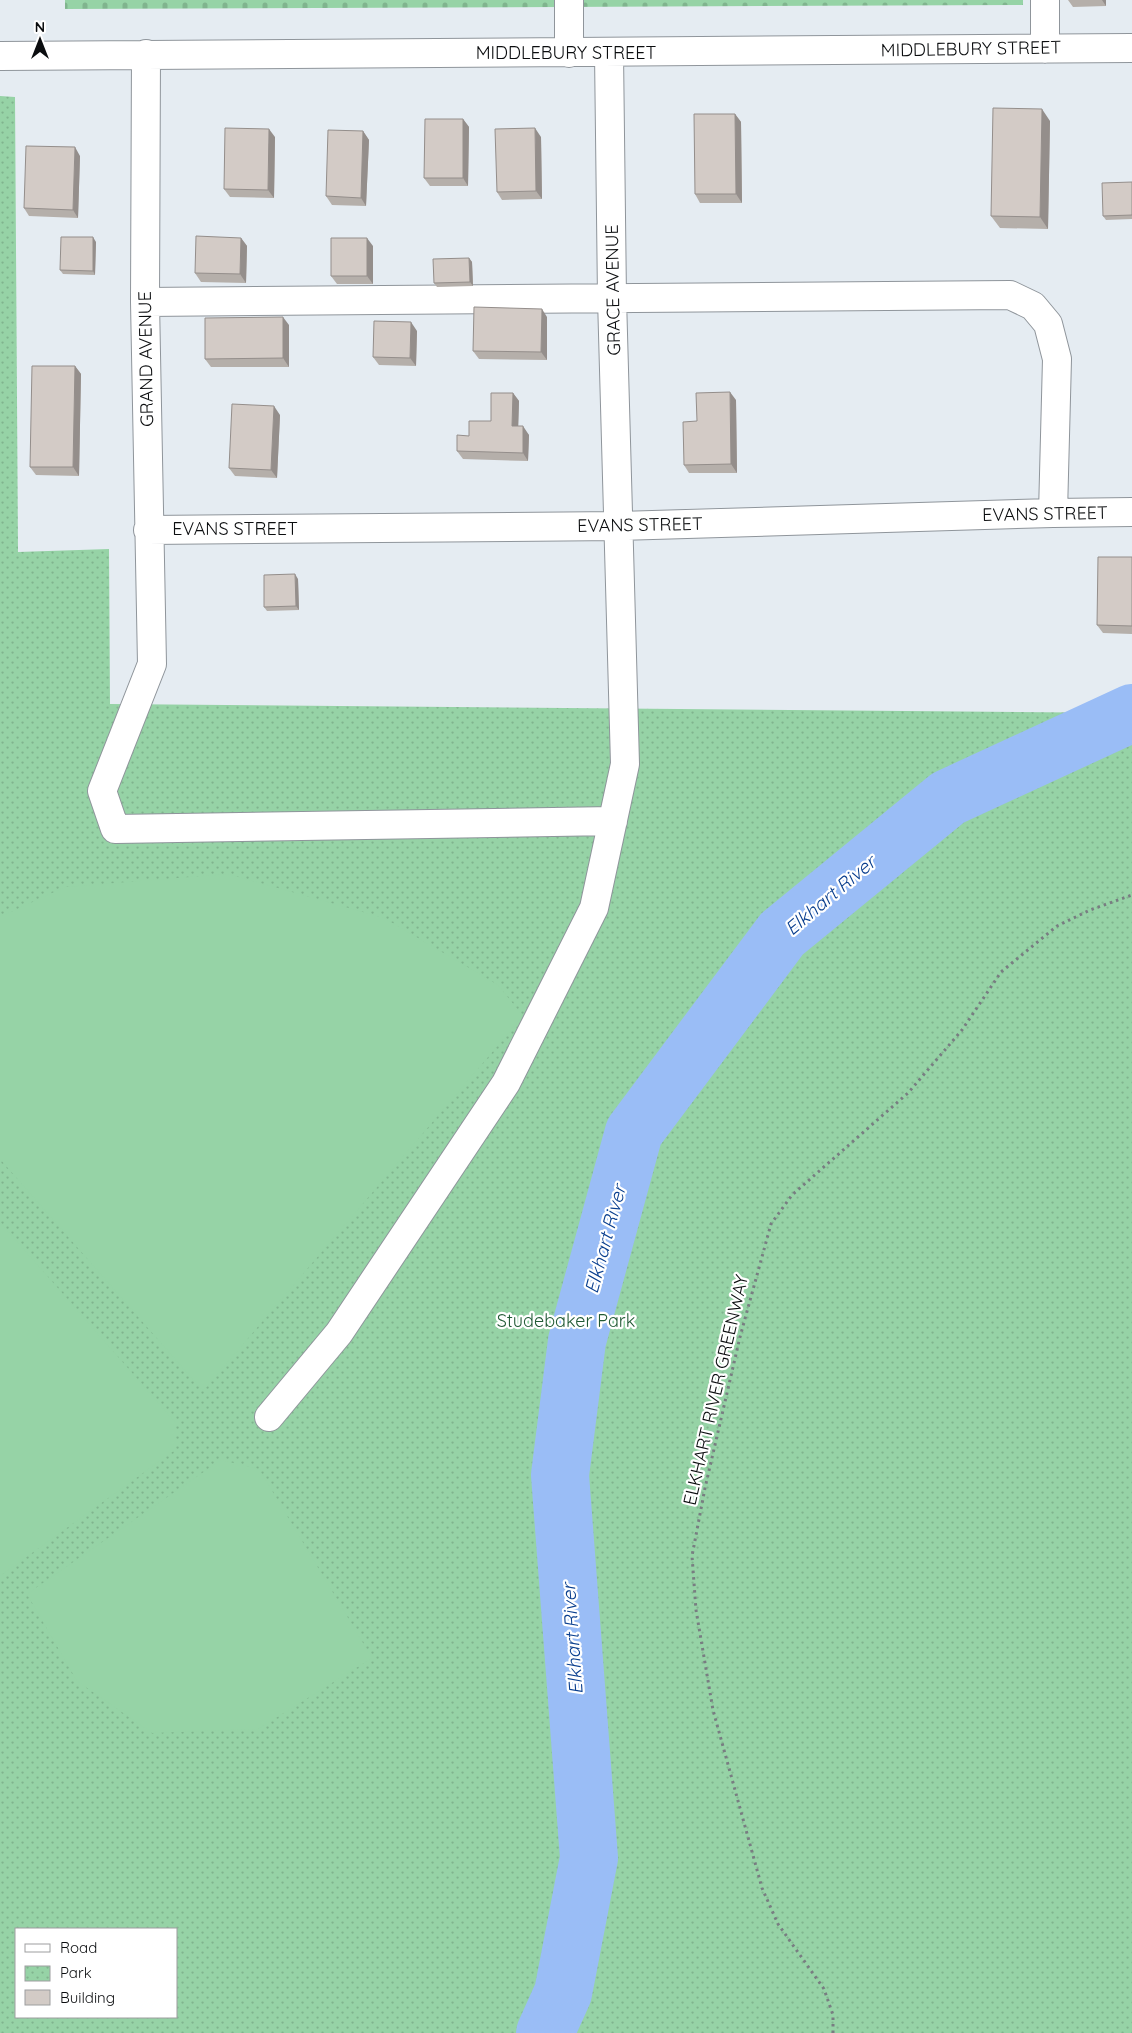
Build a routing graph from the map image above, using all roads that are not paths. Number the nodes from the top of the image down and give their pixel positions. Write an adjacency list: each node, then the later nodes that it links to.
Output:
1 (569, 0): 5 (street)
2 (1045, 0): 3 (street)
3 (1045, 48): 4 (street, MIDDLEBURY STREET); 6 (street, MIDDLEBURY STREET)
4 (1132, 48)
5 (569, 53): 6 (street, MIDDLEBURY STREET); 7 (street, MIDDLEBURY STREET)
6 (609, 53): 9 (street, GRACE AVENUE)
7 (146, 54): 8 (street, MIDDLEBURY STREET); 10 (street, GRAND AVENUE)
8 (0, 56)
9 (612, 298): 10 (street); 12 (street); 13 (street, GRACE AVENUE)
10 (145, 302): 14 (street, GRAND AVENUE)
11 (1132, 512): 12 (street, EVANS STREET)
12 (1053, 513): 13 (street, EVANS STREET)
13 (619, 526): 14 (street, EVANS STREET); 15 (street, GRACE AVENUE)
14 (148, 530): 15 (street, GRAND AVENUE)
15 (613, 821): 16 (street, GRACE AVENUE)
16 (269, 1417)

